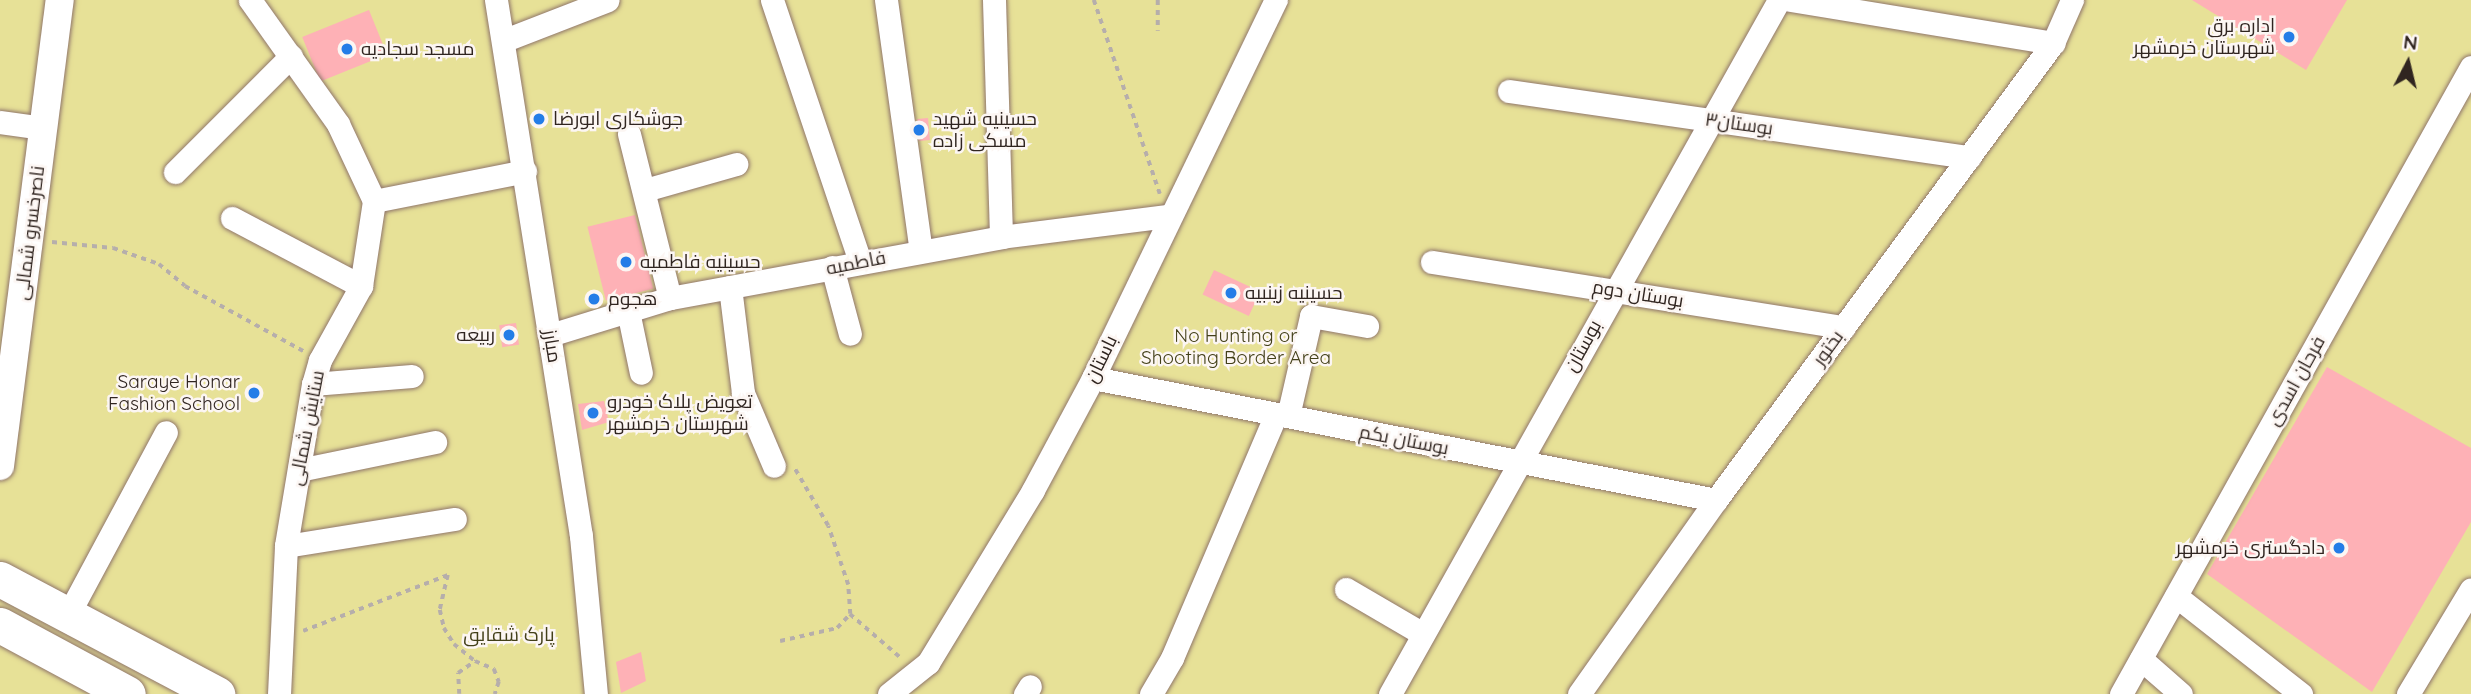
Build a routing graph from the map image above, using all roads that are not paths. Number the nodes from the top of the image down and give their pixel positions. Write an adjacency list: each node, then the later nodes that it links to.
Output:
1 (60, 0): 19 (street, ناصرخسرو شمالی)
2 (496, 0): 12 (street, مبارز)
3 (608, 0): 12 (street)
4 (772, 0): 31 (street)
5 (886, 0): 30 (street)
6 (995, 0): 29 (street)
7 (1276, 0): 27 (street, باستان)
8 (1779, 0): 17 (street, بوستان)
9 (1791, 0): 13 (street)
10 (2072, 0): 13 (street, بختور)
11 (252, 1): 14 (street)
12 (505, 40): 23 (street, مبارز)
13 (2053, 43): 21 (street, بختور)
14 (291, 56): 24 (street); 26 (street)
15 (2471, 67): 60 (street, فرحان اسدی)
16 (1509, 91): 17 (street, بوستان۳)
17 (1710, 120): 21 (street, بوستان۳); 36 (street, بوستان)
18 (0, 122): 19 (street)
19 (43, 128): 51 (street, ناصرخسرو شمالی)
20 (629, 134): 25 (street)
21 (1969, 157): 40 (street, بختور)
22 (736, 164): 25 (street)
23 (525, 171): 26 (street); 42 (street, مبارز)
24 (175, 172)
25 (645, 190): 37 (street)
26 (374, 201): 34 (street, ستایش شمالی)
27 (1168, 216): 29 (street, فاطمیه); 45 (street, باستان)
28 (232, 218): 34 (street)
29 (1001, 237): 30 (street, فاطمیه)
30 (921, 251): 31 (street, فاطمیه)
31 (860, 262): 33 (street, فاطمیه)
32 (1432, 262): 36 (street, بوستان دوم)
33 (832, 267): 35 (street, فاطمیه); 41 (street)
34 (361, 286): 46 (street, ستایش شمالی)
35 (730, 287): 37 (street, فاطمیه); 52 (street)
36 (1614, 290): 40 (street, بوستان دوم); 50 (street, بوستان)
37 (670, 298): 38 (street, فاطمیه)
38 (628, 311): 42 (street, فاطمیه); 43 (street)
39 (1367, 326): 47 (street)
40 (1844, 327): 54 (street, بختور)
41 (850, 334)
42 (550, 335): 69 (street, مبارز)
43 (641, 373)
44 (412, 376): 46 (street)
45 (1093, 378): 47 (street, بوستان یکم); 70 (street, باستان)
46 (313, 384): 53 (street, ستایش شمالی)
47 (1282, 415): 50 (street, بوستان یکم); 71 (street)
48 (166, 432): 61 (street)
49 (435, 442): 53 (street)
50 (1519, 463): 54 (street, بوستان یکم); 64 (street, بوستان)
51 (0, 466)
52 (785, 466)
53 (299, 470): 56 (street, ستایش شمالی)
54 (1716, 500): 73 (street, بختور)
55 (455, 519): 56 (street)
56 (286, 546): 68 (street, ستایش شمالی)
57 (0, 579): 61 (main road)
58 (1346, 589): 64 (street)
59 (2471, 589): 62 (street)
60 (2176, 596): 65 (street, فرحان اسدی); 76 (street)
61 (69, 613): 67 (main road)
62 (2464, 620): 77 (street)
63 (0, 625): 66 (main road)
64 (1423, 634): 72 (street, بوستان)
65 (2141, 659): 74 (street, فرحان اسدی); 75 (street)
66 (128, 694)
67 (217, 694)
68 (279, 694)
69 (596, 694)
70 (889, 694)
71 (1151, 694)
72 (1390, 694)
73 (1579, 694)
74 (2121, 694)
75 (2181, 694)
76 (2301, 694)
77 (2408, 694)

